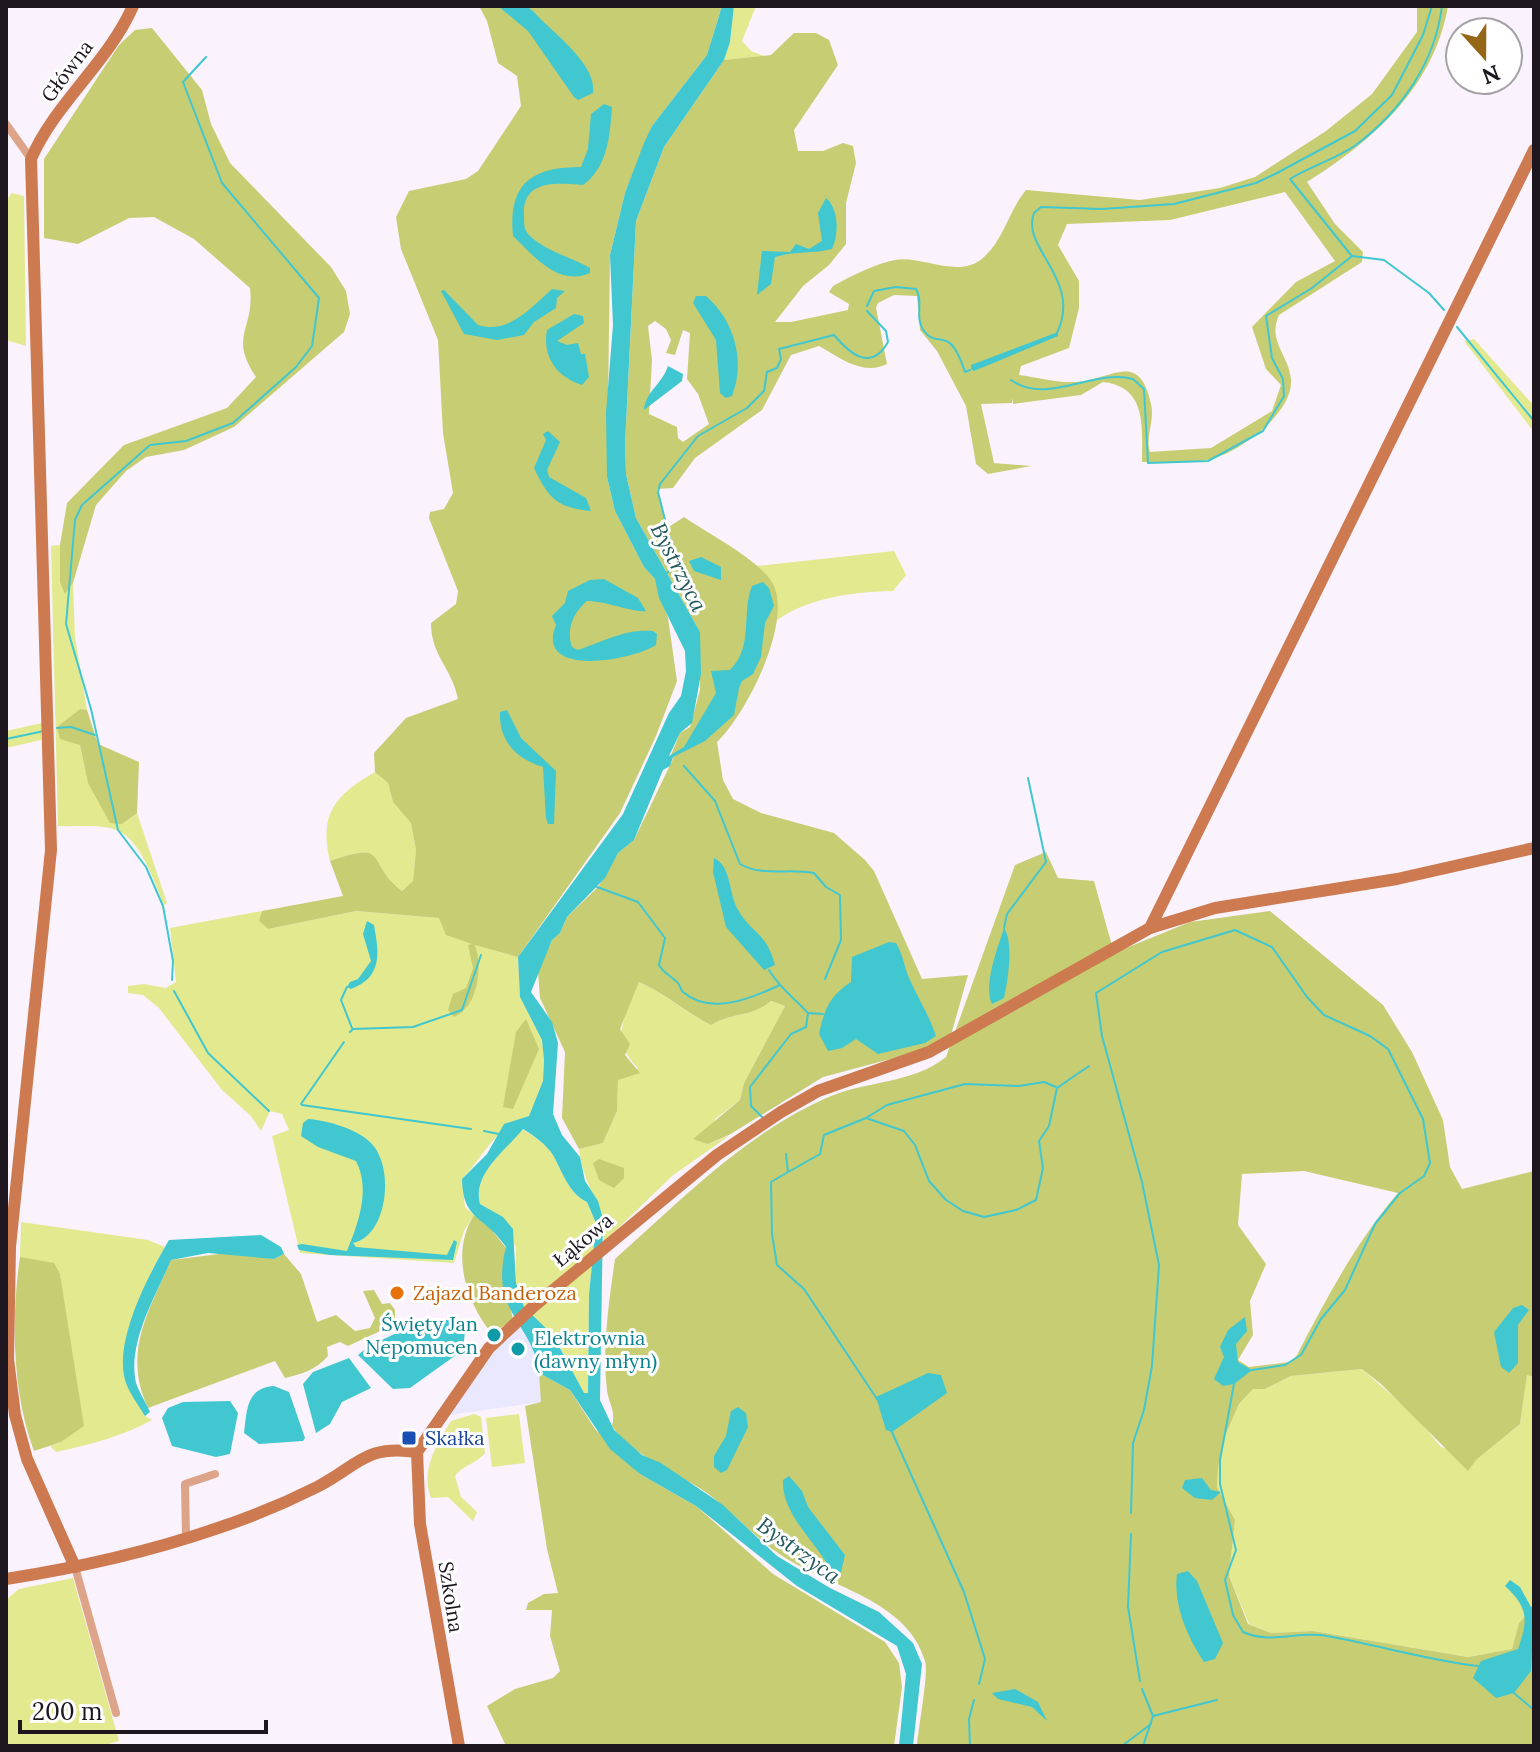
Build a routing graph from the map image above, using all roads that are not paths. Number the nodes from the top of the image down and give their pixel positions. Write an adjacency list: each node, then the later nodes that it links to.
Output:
1 (133, 6): 4 (street, Główna)
2 (6, 124): 4 (street)
3 (1534, 150): 6 (street)
4 (31, 159): 10 (street)
5 (1534, 848): 6 (street, Łąkowa)
6 (1150, 928): 7 (street, Łąkowa)
7 (417, 1452): 9 (street); 13 (street, Szkolna)
8 (215, 1474): 9 (street)
9 (186, 1538): 10 (street)
10 (75, 1567): 11 (street); 12 (street)
11 (6, 1579)
12 (116, 1713)
13 (459, 1746)

